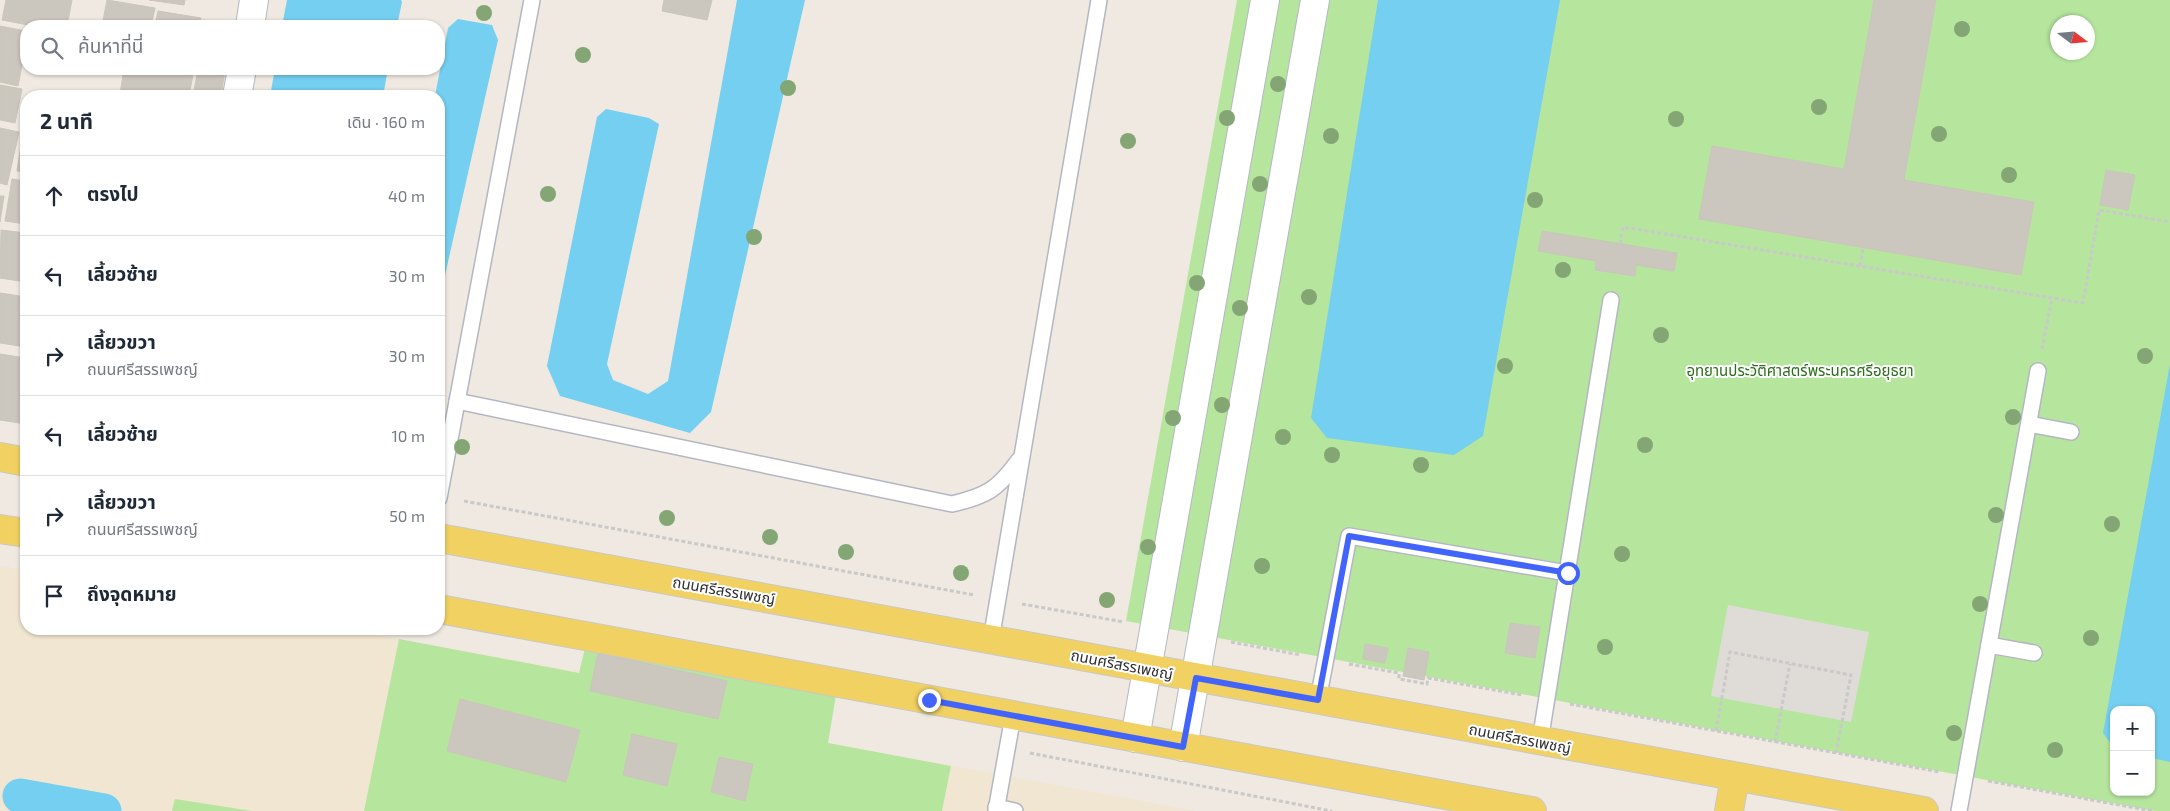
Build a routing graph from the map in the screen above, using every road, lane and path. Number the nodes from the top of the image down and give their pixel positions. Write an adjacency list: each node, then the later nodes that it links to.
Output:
1 (254, 0): 6 (street)
2 (532, 0): 16 (lane)
3 (1099, 0): 20 (lane)
4 (1265, 0): 30 (street)
5 (1315, 0): 31 (street)
6 (251, 20)
7 (241, 75): 8 (street)
8 (238, 90)
9 (2170, 222): 13 (path)
10 (1620, 244): 12 (path)
11 (1863, 248): 12 (path)
12 (1860, 266): 13 (path)
13 (2052, 298): 15 (path)
14 (1611, 300): 27 (lane)
15 (2038, 371): 17 (lane)
16 (457, 400): 20 (lane); 22 (lane)
17 (2028, 424): 18 (lane); 33 (lane)
18 (2071, 432)
19 (0, 457): 21 (main road)
20 (1021, 457): 28 (lane)
21 (20, 461)
22 (445, 465)
23 (445, 498): 28 (path)
24 (0, 528): 25 (main road)
25 (20, 532)
26 (445, 539): 32 (main road, ถนนศรีสรรเพชญ์)
27 (1568, 573): 35 (lane); 40 (lane)
28 (998, 599): 30 (path); 32 (lane)
29 (445, 610): 41 (main road)
30 (1154, 628): 37 (street)
31 (1203, 637): 35 (path); 38 (street)
32 (991, 640): 37 (main road, ถนนศรีสรรเพชญ์)
33 (1989, 645): 34 (lane); 50 (lane)
34 (2034, 653)
35 (1326, 659): 39 (lane); 40 (path)
36 (1790, 664): 42 (path); 45 (path); 48 (path)
37 (1147, 669): 38 (main road, ถนนศรีสรรเพชญ์); 43 (street)
38 (1196, 678): 39 (main road, ถนนศรีสรรเพชญ์); 46 (street)
39 (1318, 700): 44 (main road, ถนนศรีสรรเพชญ์)
40 (1548, 700): 42 (path); 44 (lane)
41 (1013, 716): 43 (main road); 47 (lane)
42 (1716, 731): 45 (path)
43 (1135, 738): 46 (main road)
44 (1540, 741): 49 (main road, ถนนศรีสรรเพชญ์)
45 (1776, 742): 48 (path)
46 (1183, 747): 55 (main road)
47 (1007, 748): 52 (lane); 54 (path)
48 (1836, 753): 50 (path)
49 (1734, 777): 51 (main road, ถนนศรีสรรเพชญ์); 56 (main road)
50 (1965, 777): 58 (lane); 59 (path)
51 (1827, 802): 57 (main road, ถนนศรีสรรเพชญ์)
52 (996, 809): 53 (lane)
53 (1015, 811)
54 (1332, 811)
55 (1532, 811)
56 (1729, 811)
57 (1924, 811)
58 (1959, 811)
59 (2152, 811)

